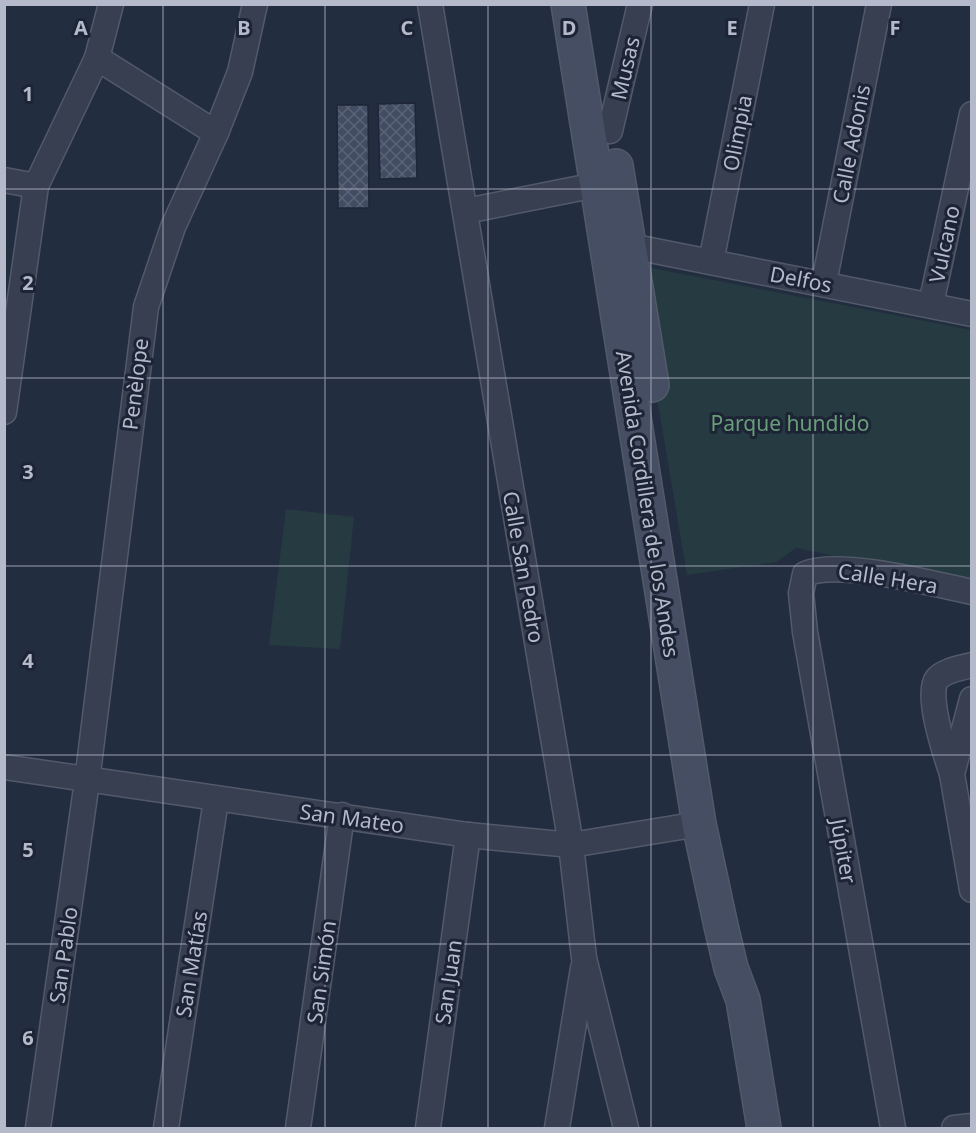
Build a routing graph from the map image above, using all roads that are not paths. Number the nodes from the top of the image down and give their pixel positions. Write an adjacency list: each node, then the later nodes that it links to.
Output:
1 (111, 4): 9 (street)
2 (255, 4): 12 (street, Penèlope)
3 (430, 4): 16 (street, Calle San Pedro)
4 (568, 4): 14 (street, Avenida Cordillera de los Andes)
5 (589, 4): 11 (street, Avenida Cordillera de los Andes)
6 (640, 4): 11 (street, Musas)
7 (762, 4): 18 (street, Olimpia)
8 (879, 4): 19 (street, Calle Adonis)
9 (97, 58): 12 (street); 15 (street)
10 (972, 114): 20 (street, Vulcano)
11 (610, 130): 17 (street, Avenida Cordillera de los Andes)
12 (216, 133): 29 (street, Penèlope)
13 (4, 180): 15 (street)
14 (596, 185): 16 (street); 32 (street, Avenida Cordillera de los Andes)
15 (36, 186): 22 (street)
16 (466, 211): 34 (street, Calle San Pedro)
17 (630, 246): 18 (street, Delfos); 37 (street, Avenida Cordillera de los Andes)
18 (711, 262): 19 (street, Delfos)
19 (824, 283): 20 (street, Delfos)
20 (931, 304): 21 (street, Delfos)
21 (972, 314)
22 (4, 412)
23 (805, 574): 24 (street, Calle Hera); 46 (street, Júpiter)
24 (972, 592)
25 (972, 665): 28 (street)
26 (970, 715): 28 (street)
27 (4, 767): 29 (street, San Mateo)
28 (952, 774): 35 (street)
29 (87, 782): 30 (street, San Mateo); 39 (street, San Pablo)
30 (216, 800): 31 (street, San Mateo); 40 (street, San Matías)
31 (342, 815): 33 (street, San Mateo); 41 (street, San Simón)
32 (699, 824): 34 (street, San Mateo); 37 (street, Avenida Cordillera de los Andes)
33 (468, 835): 34 (street, San Mateo); 42 (street, San Juan)
34 (571, 845): 36 (street, Calle San Pedro)
35 (971, 886)
36 (584, 958): 43 (street); 44 (street, Calle San Pedro)
37 (743, 1000): 45 (street, Avenida Cordillera de los Andes)
38 (972, 1126): 47 (street)
39 (38, 1128)
40 (166, 1128)
41 (298, 1128)
42 (428, 1128)
43 (557, 1128)
44 (626, 1128)
45 (764, 1128)
46 (893, 1128)
47 (954, 1128)

